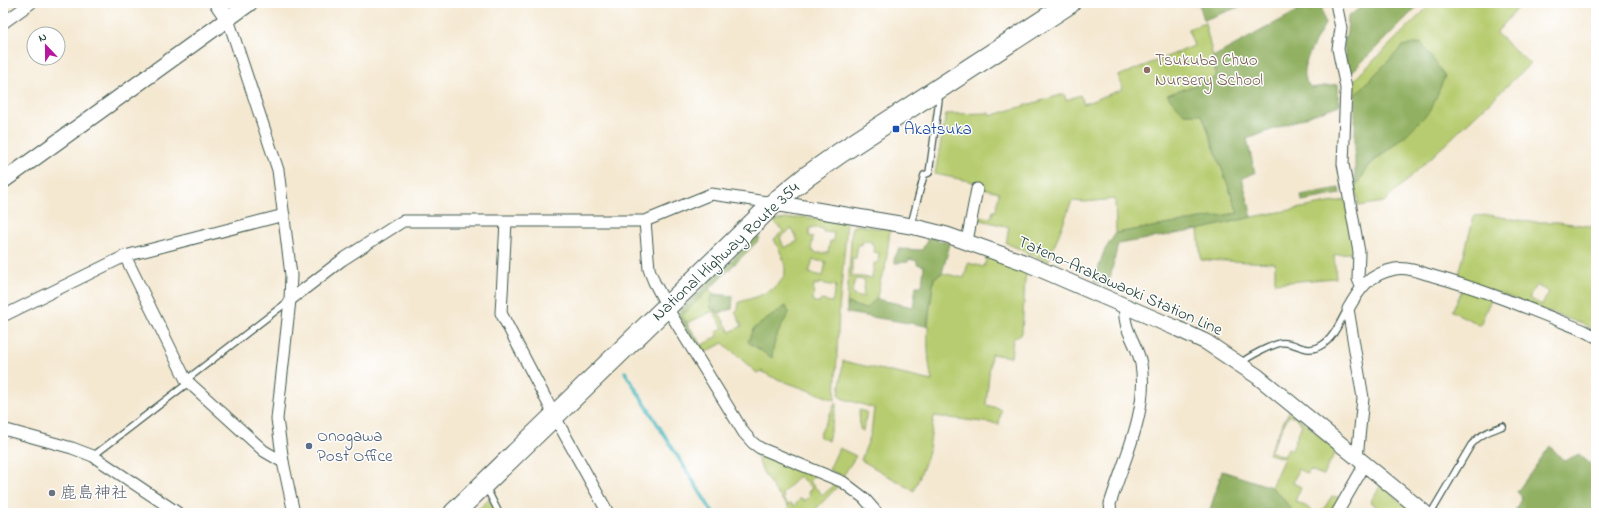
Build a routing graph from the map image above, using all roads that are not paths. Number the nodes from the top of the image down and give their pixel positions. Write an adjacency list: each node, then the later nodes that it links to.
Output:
1 (31, 3): 7 (street)
2 (217, 3): 6 (main road)
3 (250, 3): 6 (main road)
4 (1070, 3): 8 (highway, National Highway Route 354)
5 (1336, 3): 18 (street)
6 (228, 19): 9 (main road); 12 (street)
7 (3, 23)
8 (934, 92): 11 (highway, National Highway Route 354); 15 (lane)
9 (3, 181)
10 (977, 189): 16 (street)
11 (774, 204): 13 (street); 15 (main road, Tateno-Arakawaoki Station Line); 21 (highway, National Highway Route 354)
12 (284, 215): 17 (street); 19 (street)
13 (645, 221): 14 (street); 21 (street)
14 (506, 222): 19 (street); 27 (street)
15 (910, 226): 16 (main road, Tateno-Arakawaoki Station Line)
16 (967, 241): 20 (main road, Tateno-Arakawaoki Station Line)
17 (126, 256): 23 (street); 26 (street)
18 (1361, 286): 22 (street); 24 (street)
19 (290, 300): 26 (lane); 32 (street)
20 (1126, 306): 25 (main road, Tateno-Arakawaoki Station Line); 40 (street)
21 (668, 307): 27 (highway, National Highway Route 354); 39 (street)
22 (1348, 309): 25 (lane); 31 (street)
23 (3, 316)
24 (1596, 337)
25 (1240, 364): 31 (main road, Tateno-Arakawaoki Station Line)
26 (187, 382): 30 (lane); 32 (street)
27 (554, 415): 33 (highway, National Highway Route 354); 38 (street)
28 (1503, 426): 43 (lane)
29 (3, 429): 30 (street)
30 (93, 456): 34 (street)
31 (1360, 460): 41 (street); 42 (main road, Tateno-Arakawaoki Station Line)
32 (283, 462): 35 (street)
33 (484, 483): 36 (highway, National Highway Route 354); 37 (lane)
34 (178, 513)
35 (294, 513)
36 (454, 513)
37 (499, 513)
38 (608, 513)
39 (877, 513)
40 (1111, 513)
41 (1337, 513)
42 (1424, 513)
43 (1431, 513)

